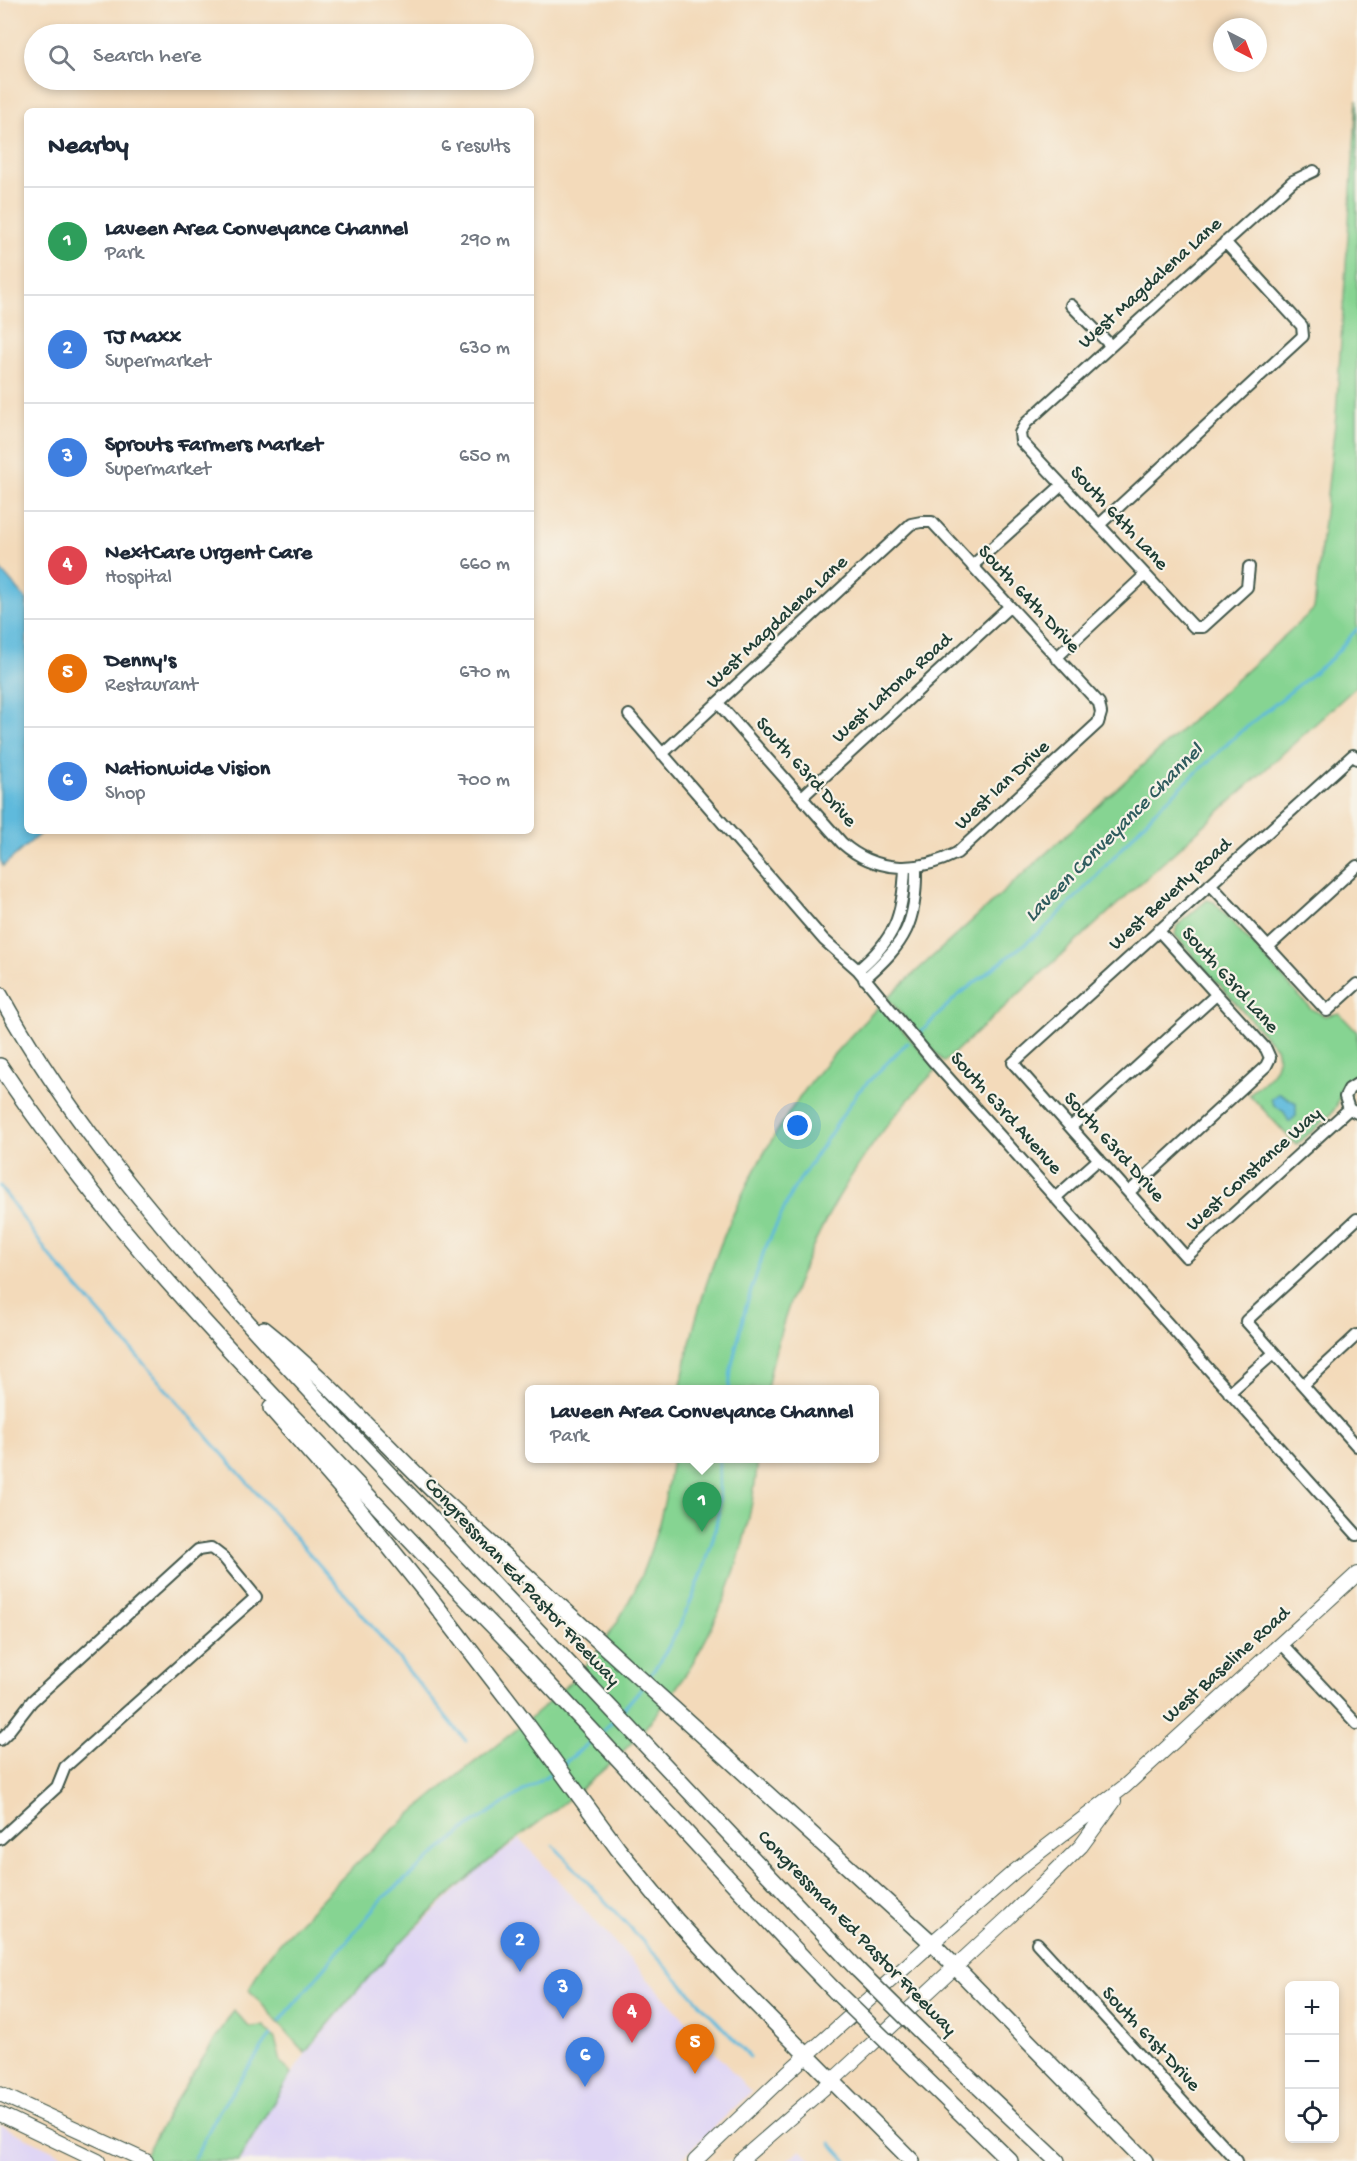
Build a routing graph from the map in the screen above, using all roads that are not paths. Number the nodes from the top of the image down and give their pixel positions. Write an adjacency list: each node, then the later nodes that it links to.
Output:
1 (1314, 171): 2 (street, West Magdalena Lane)
2 (1225, 242): 4 (street, West Magdalena Lane); 8 (street)
3 (1071, 305): 4 (street)
4 (1110, 345): 5 (street, West Magdalena Lane)
5 (1020, 433): 6 (street, South 64th Lane)
6 (1062, 485): 8 (street, South 64th Lane); 9 (street)
7 (921, 522): 9 (street, South 64th Drive); 14 (street, West Magdalena Lane)
8 (1099, 525): 11 (street, South 64th Lane)
9 (972, 566): 12 (street, South 64th Drive)
10 (1249, 567): 11 (street, South 64th Lane)
11 (1145, 575): 13 (street)
12 (1009, 607): 13 (street, South 64th Drive); 19 (street, West Latona Road)
13 (1056, 658): 15 (street, South 64th Drive)
14 (718, 704): 17 (street, West Magdalena Lane); 19 (street, South 63rd Drive)
15 (1101, 713): 21 (street, West Ian Drive)
16 (629, 715): 17 (street, South 63rd Avenue)
17 (662, 754): 25 (street, South 63rd Avenue)
18 (1355, 757): 22 (street, West Beverly Road)
19 (802, 797): 21 (street, South 63rd Drive)
20 (1357, 867): 24 (street)
21 (910, 868): 25 (street)
22 (1210, 884): 23 (street, West Beverly Road); 24 (street)
23 (1158, 930): 28 (street, South 63rd Lane); 29 (street, West Beverly Road)
24 (1268, 948): 26 (street)
25 (861, 974): 36 (street, South 63rd Avenue)
26 (1357, 984)
27 (0, 995): 39 (highway, Congressman Ed Pastor Freeway)
28 (1216, 995): 33 (street); 35 (street, South 63rd Lane)
29 (1013, 1062): 33 (street, South 63rd Drive)
30 (0, 1066): 40 (highway)
31 (1357, 1084): 32 (street, West Constance Way)
32 (1353, 1111): 38 (street, West Constance Way)
33 (1071, 1127): 34 (street, South 63rd Drive)
34 (1099, 1159): 35 (street, South 63rd Drive); 36 (street)
35 (1129, 1192): 38 (street, South 63rd Drive)
36 (1055, 1198): 44 (street, South 63rd Avenue)
37 (1357, 1219): 42 (street)
38 (1186, 1257)
39 (235, 1308): 53 (highway); 66 (highway, Congressman Ed Pastor Freeway, bridge)
40 (212, 1333): 56 (highway); 65 (highway, bridge)
41 (1357, 1335): 43 (street)
42 (1274, 1353): 43 (street); 44 (street)
43 (1303, 1385): 45 (street)
44 (1229, 1393): 46 (street, South 63rd Avenue)
45 (1357, 1446)
46 (1357, 1535)
47 (1357, 1574): 48 (main road, West Baseline Road)
48 (1281, 1643): 49 (street); 51 (main road, West Baseline Road)
49 (1357, 1724)
50 (0, 1740): 52 (street)
51 (1124, 1787): 53 (main road, West Baseline Road); 55 (main road, West Baseline Road)
52 (2, 1833)
53 (932, 1943): 55 (highway); 56 (main road, West Baseline Road)
54 (1037, 1943): 68 (street, South 61st Drive)
55 (957, 1967): 57 (main road, West Baseline Road); 67 (highway)
56 (806, 2055): 57 (highway); 62 (main road, West Baseline Road)
57 (832, 2081): 63 (main road, West Baseline Road); 64 (highway)
58 (0, 2094): 61 (main road)
59 (0, 2114): 60 (main road)
60 (98, 2161)
61 (146, 2161)
62 (695, 2161)
63 (740, 2161)
64 (912, 2161)
65 (1010, 2161)
66 (1057, 2161)
67 (1145, 2161)
68 (1237, 2161)

